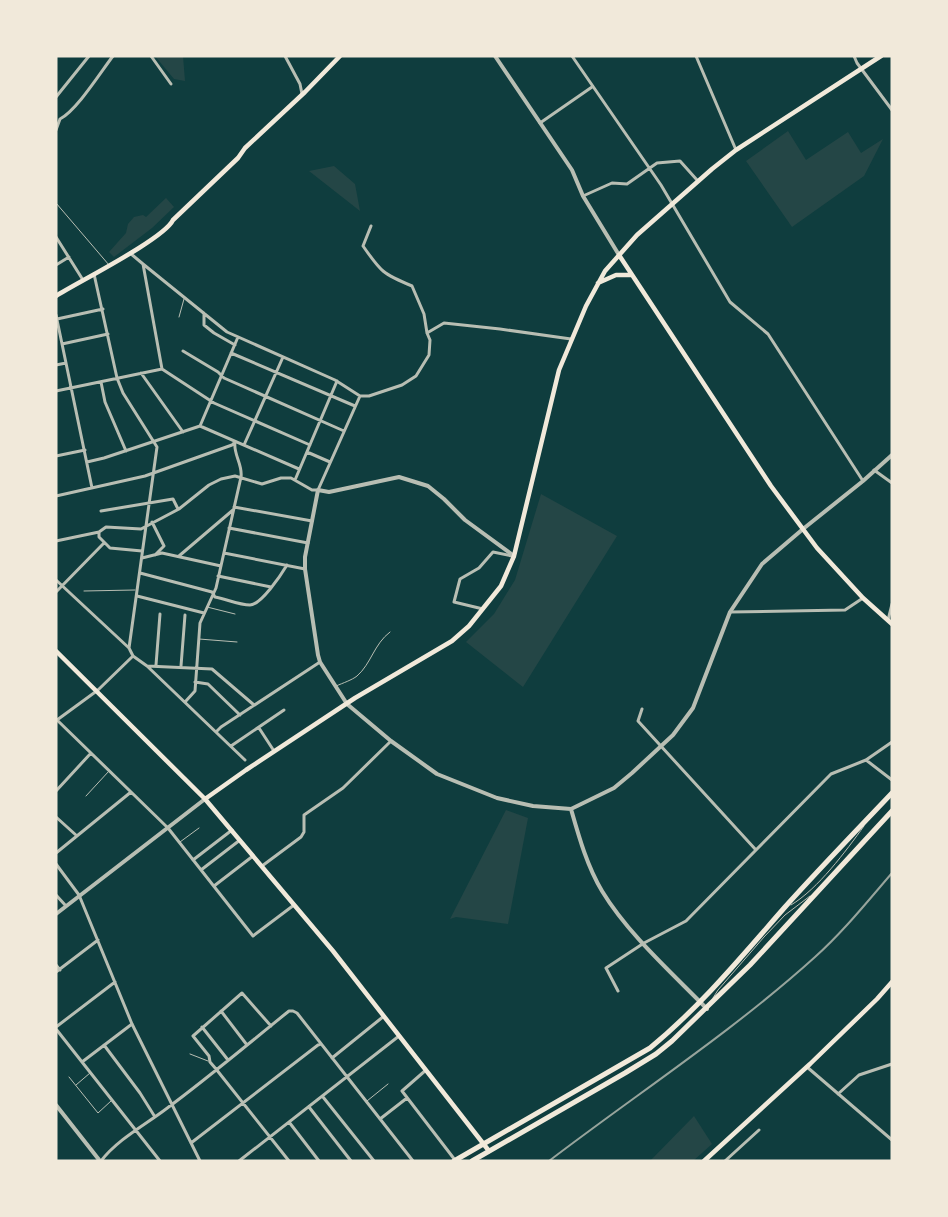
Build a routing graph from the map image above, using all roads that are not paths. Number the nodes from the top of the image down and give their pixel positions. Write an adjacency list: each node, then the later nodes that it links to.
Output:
1 (89, 56): 15 (street)
2 (113, 56): 18 (street)
3 (150, 56): 12 (street)
4 (285, 56): 14 (street)
5 (340, 56): 14 (main road)
6 (495, 56): 17 (street)
7 (572, 56): 13 (street)
8 (696, 56): 19 (street)
9 (854, 56): 11 (street)
10 (881, 56): 11 (main road)
11 (861, 69): 16 (street); 19 (main road)
12 (171, 84)
13 (592, 87): 17 (street); 20 (street)
14 (302, 94): 29 (main road)
15 (56, 97)
16 (892, 110)
17 (540, 123): 22 (street)
18 (56, 130)
19 (736, 150): 21 (main road)
20 (649, 168): 21 (street); 22 (street); 24 (street)
21 (697, 180): 24 (main road)
22 (583, 196): 30 (street)
23 (56, 203): 34 (lane)
24 (671, 204): 30 (main road); 93 (street)
25 (371, 226): 45 (street)
26 (56, 237): 27 (street)
27 (60, 243): 28 (street); 31 (street)
28 (56, 246)
29 (130, 253): 32 (street); 34 (main road)
30 (619, 255): 36 (main road); 38 (main road)
31 (69, 257): 33 (street); 37 (street)
32 (143, 264): 40 (street); 58 (street)
33 (56, 265)
34 (109, 265): 35 (main road)
35 (94, 274): 37 (main road); 41 (street)
36 (631, 275): 38 (main road); 106 (main road)
37 (83, 280): 39 (main road)
38 (597, 284): 48 (main road)
39 (56, 296)
40 (184, 298): 42 (street); 44 (lane)
41 (102, 310): 43 (street); 46 (street)
42 (204, 313): 47 (street); 50 (street)
43 (57, 317): 49 (street)
44 (179, 317)
45 (427, 333): 48 (street); 69 (street)
46 (108, 334): 49 (street); 62 (street)
47 (238, 337): 50 (street); 55 (street)
48 (571, 339): 115 (main road)
49 (62, 344): 51 (street)
50 (235, 345): 54 (street)
51 (63, 349): 52 (street); 56 (street)
52 (56, 351)
53 (183, 351): 61 (street)
54 (231, 353): 59 (street); 61 (street)
55 (282, 357): 59 (street); 64 (street)
56 (66, 363): 57 (street); 65 (street)
57 (56, 364)
58 (162, 369): 60 (street); 70 (street)
59 (276, 372): 67 (street); 68 (street)
60 (141, 373): 62 (street); 76 (street)
61 (222, 375): 67 (street); 70 (street)
62 (117, 378): 63 (street); 77 (street)
63 (101, 381): 65 (street); 82 (street)
64 (337, 381): 68 (street); 69 (street)
65 (71, 388): 66 (street); 81 (street)
66 (56, 391)
67 (265, 396): 72 (street); 73 (street)
68 (331, 396): 71 (street); 72 (street)
69 (360, 396): 71 (street)
70 (211, 400): 73 (street); 74 (street)
71 (355, 406): 75 (street)
72 (321, 420): 75 (street); 80 (street)
73 (254, 421): 79 (street); 80 (street)
74 (200, 426): 76 (street); 78 (street)
75 (344, 431): 87 (street)
76 (183, 432): 77 (street)
77 (155, 442): 82 (street); 90 (street)
78 (235, 442): 79 (street); 90 (street); 91 (street)
79 (244, 445): 88 (street)
80 (310, 445): 83 (street)
81 (85, 450): 85 (street); 86 (street)
82 (126, 451): 86 (street)
83 (307, 452): 87 (street); 88 (street)
84 (892, 455): 89 (street)
85 (56, 456)
86 (87, 462): 95 (street)
87 (330, 462): 96 (street)
88 (299, 469): 92 (street)
89 (874, 470): 93 (street); 94 (street)
90 (154, 473): 95 (street); 98 (street)
91 (241, 477): 92 (street); 99 (street); 100 (street)
92 (295, 480): 96 (street)
93 (863, 481): 106 (street)
94 (892, 483)
95 (92, 488): 97 (street)
96 (318, 490): 102 (street); 115 (street)
97 (56, 496)
98 (149, 503): 100 (street); 101 (street); 104 (street)
99 (233, 508): 102 (street); 105 (street); 114 (street)
100 (179, 509): 103 (street)
101 (101, 511)
102 (312, 521): 110 (street)
103 (152, 522): 104 (street); 113 (street)
104 (146, 526): 107 (street); 111 (street)
105 (229, 528): 110 (street); 112 (street)
106 (803, 529): 130 (main road); 134 (street)
107 (99, 532): 108 (street); 109 (street)
108 (56, 539)
109 (104, 543): 111 (street); 123 (street)
110 (308, 543): 119 (street)
111 (142, 551): 116 (street)
112 (224, 553): 117 (street); 118 (street)
113 (154, 556): 114 (street); 116 (street)
114 (178, 556): 117 (street)
115 (514, 556): 133 (main road); 133 (street)
116 (142, 558): 120 (street)
117 (221, 566): 121 (street)
118 (287, 566): 119 (street); 124 (street)
119 (305, 569): 146 (street)
120 (140, 573): 125 (street); 128 (street)
121 (218, 576): 124 (street); 128 (street)
122 (56, 580): 123 (street)
123 (63, 586): 127 (street); 143 (street)
124 (271, 587): 128 (street)
125 (137, 590): 126 (lane); 129 (street)
126 (84, 591)
127 (56, 592)
128 (213, 594): 132 (street)
129 (137, 596): 135 (street); 143 (street)
130 (863, 598): 134 (street); 139 (main road)
131 (892, 604): 139 (street)
132 (207, 607): 135 (street); 137 (lane)
133 (483, 609): 155 (main road)
134 (730, 612): 166 (street)
135 (204, 613): 141 (street)
136 (160, 614): 147 (street)
137 (235, 614)
138 (185, 615): 149 (street)
139 (890, 622)
140 (390, 632): 152 (lane)
141 (198, 639): 142 (lane); 150 (street)
142 (237, 642)
143 (130, 648): 145 (street)
144 (56, 651): 153 (main road)
145 (132, 656): 148 (street); 153 (street)
146 (320, 662): 152 (street); 156 (street)
147 (156, 665): 148 (street); 149 (street)
148 (147, 666): 154 (street)
149 (181, 666): 150 (street)
150 (196, 667): 151 (street); 156 (street)
151 (195, 682): 154 (street); 159 (street)
152 (335, 686): 155 (street)
153 (98, 690): 160 (street); 177 (main road)
154 (185, 702): 162 (street)
155 (347, 704): 163 (street); 167 (main road)
156 (254, 705): 159 (street)
157 (642, 709): 166 (street)
158 (284, 710): 161 (street)
159 (240, 715): 162 (street)
160 (57, 720): 168 (street)
161 (259, 728): 165 (street); 167 (street)
162 (216, 732): 165 (street)
163 (392, 741): 178 (street); 192 (street)
164 (892, 742): 170 (street)
165 (231, 746): 169 (street)
166 (662, 747): 178 (street); 187 (street)
167 (274, 751): 177 (main road)
168 (91, 753): 171 (street); 173 (street)
169 (245, 760)
170 (866, 760): 172 (street); 187 (street)
171 (109, 771): 174 (street); 176 (lane)
172 (892, 780)
173 (56, 791)
174 (131, 792): 181 (street); 184 (street)
175 (892, 793): 207 (main road)
176 (86, 796)
177 (206, 799): 181 (street); 183 (main road)
178 (571, 809): 201 (street)
179 (892, 811): 208 (main road)
180 (56, 817): 184 (street)
181 (168, 828): 186 (street); 196 (street)
182 (199, 828): 186 (lane)
183 (232, 830): 185 (main road); 190 (street)
184 (77, 836): 188 (street)
185 (240, 840): 189 (main road); 193 (street)
186 (180, 843): 190 (street)
187 (756, 850): 201 (street)
188 (56, 853)
189 (254, 855): 192 (main road); 194 (street)
190 (194, 860): 193 (street)
191 (56, 864): 196 (street)
192 (262, 866): 197 (main road)
193 (201, 870): 194 (street)
194 (214, 886): 197 (street)
195 (56, 895): 198 (street)
196 (80, 895): 198 (street); 200 (street)
197 (295, 904): 210 (main road)
198 (66, 906): 199 (street)
199 (56, 914)
200 (98, 940): 203 (street); 204 (street)
201 (644, 943): 206 (street); 207 (street)
202 (56, 965): 203 (street)
203 (58, 971)
204 (115, 982): 211 (street); 214 (street)
205 (892, 982): 225 (main road)
206 (618, 992)
207 (700, 1002): 208 (street); 250 (main road)
208 (706, 1009): 251 (main road)
209 (221, 1011): 212 (street); 213 (street); 216 (street)
210 (384, 1016): 215 (main road); 220 (street)
211 (132, 1024): 218 (street); 238 (street)
212 (271, 1026): 216 (street); 217 (street)
213 (202, 1027): 221 (street); 223 (street)
214 (56, 1028): 222 (street)
215 (399, 1036): 227 (main road); 230 (street)
216 (247, 1044): 221 (street)
217 (321, 1044): 220 (street); 239 (street)
218 (104, 1045): 222 (street); 242 (street)
219 (190, 1054): 223 (lane)
220 (332, 1058): 230 (street)
221 (228, 1060): 226 (street)
222 (82, 1062): 228 (street)
223 (210, 1062): 226 (street)
224 (892, 1064): 233 (street)
225 (806, 1067): 233 (street); 263 (main road)
226 (216, 1069): 238 (street); 239 (street)
227 (426, 1070): 235 (street); 250 (main road)
228 (90, 1073): 232 (lane); 236 (street)
229 (69, 1077): 232 (lane)
230 (347, 1078): 234 (street); 237 (street)
231 (388, 1084): 237 (lane)
232 (76, 1086): 236 (lane)
233 (838, 1094): 248 (street)
234 (323, 1096): 241 (street); 259 (street)
235 (407, 1098): 243 (street); 261 (street)
236 (112, 1100): 245 (street)
237 (366, 1102): 243 (street)
238 (172, 1104): 242 (street); 249 (street)
239 (243, 1104): 247 (street); 249 (street)
240 (56, 1105): 252 (street)
241 (309, 1107): 244 (street); 258 (street)
242 (154, 1118): 245 (street)
243 (380, 1119): 260 (street)
244 (289, 1122): 247 (street); 257 (street)
245 (136, 1130): 252 (street); 253 (street)
246 (759, 1130): 264 (street)
247 (271, 1136): 255 (street); 256 (street)
248 (892, 1140)
249 (191, 1143): 254 (street)
250 (483, 1143): 251 (main road); 261 (main road)
251 (489, 1151): 262 (main road)
252 (100, 1161)
253 (160, 1161)
254 (200, 1161)
255 (239, 1161)
256 (289, 1161)
257 (319, 1161)
258 (350, 1161)
259 (374, 1161)
260 (413, 1161)
261 (454, 1161)
262 (472, 1161)
263 (704, 1161)
264 (726, 1161)

